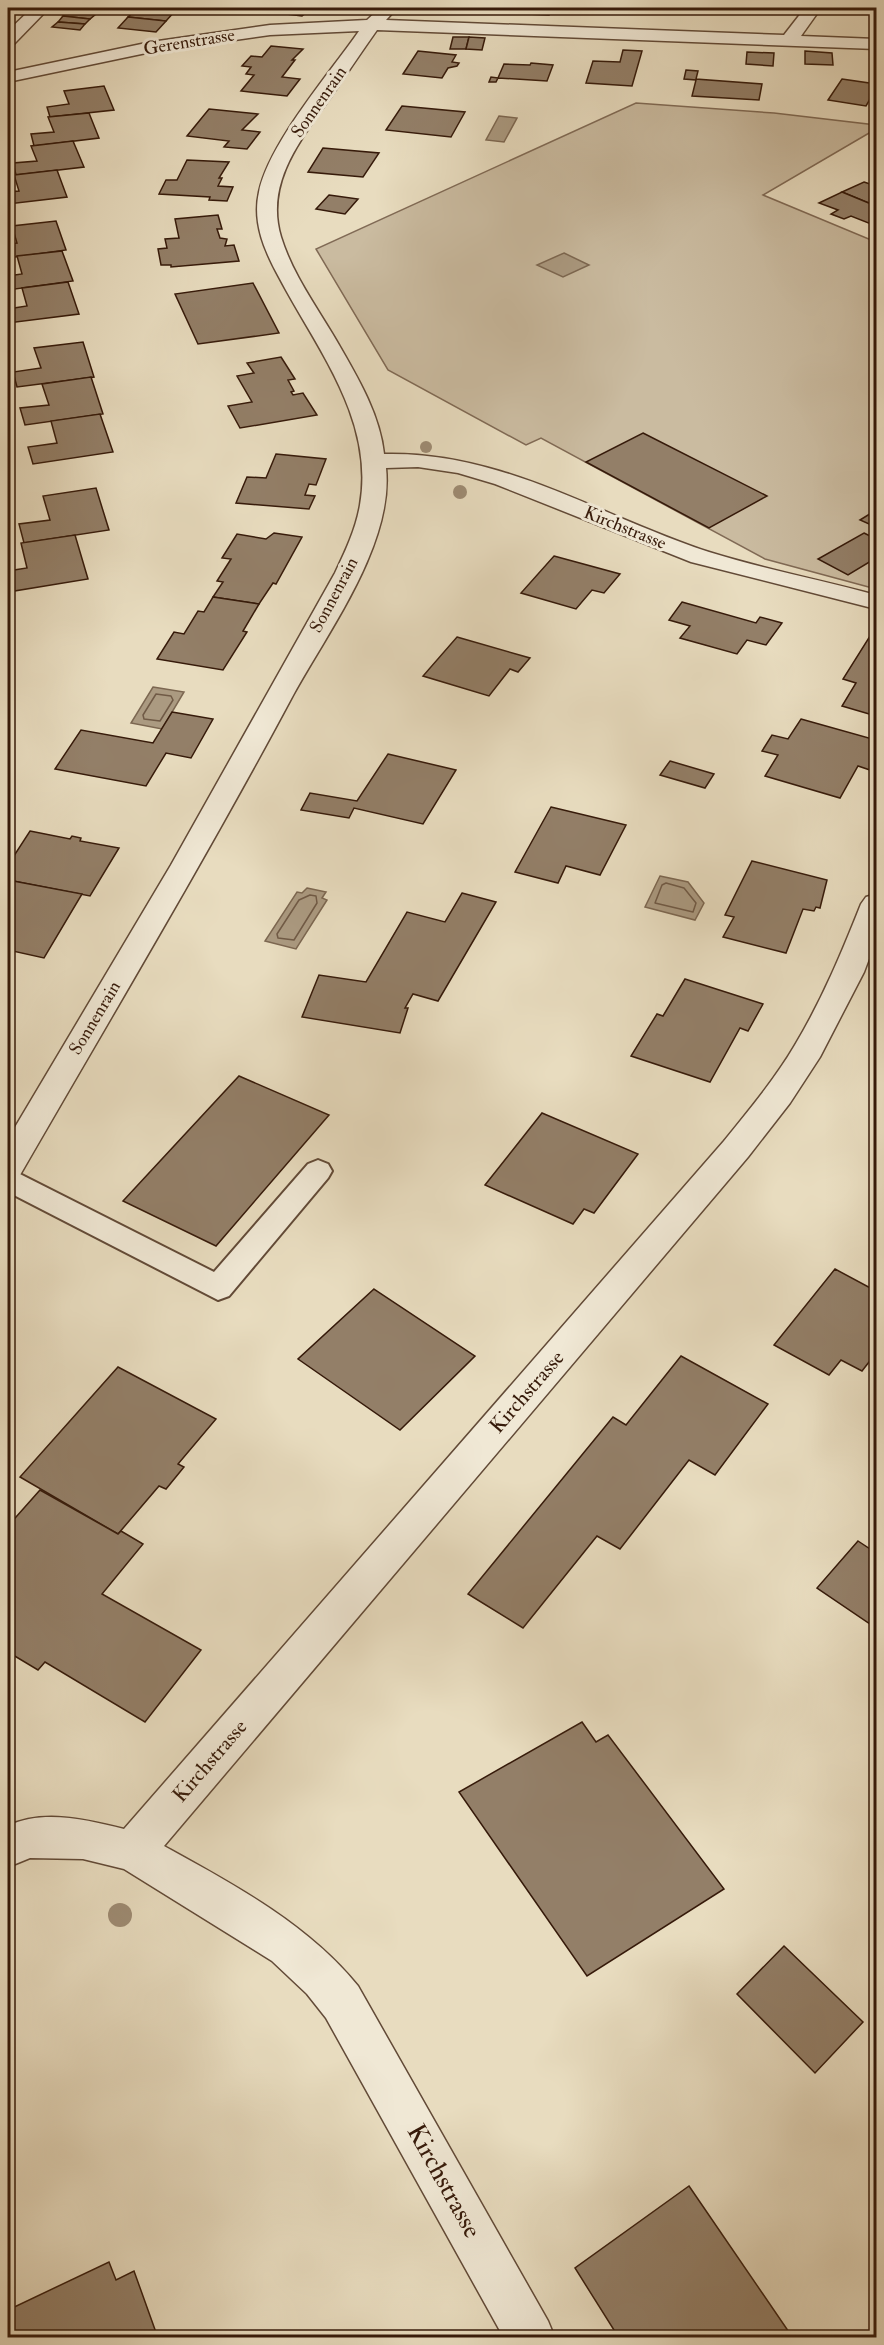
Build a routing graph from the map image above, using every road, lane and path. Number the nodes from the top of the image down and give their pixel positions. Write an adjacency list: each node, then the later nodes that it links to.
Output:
1 (41, 8): 4 (street)
2 (813, 8): 5 (street)
3 (381, 16): 5 (street, Gerenstrasse); 7 (street, Gerenstrasse); 8 (street, Sonnenrain)
4 (8, 40)
5 (788, 42): 6 (street, Gerenstrasse)
6 (876, 44)
7 (8, 77)
8 (375, 461): 9 (street, Kirchstrasse); 11 (street, Sonnenrain)
9 (876, 602)
10 (876, 904): 15 (street, Kirchstrasse)
11 (8, 1166)
12 (318, 1171): 13 (lane)
13 (8, 1179)
14 (14, 1837): 15 (street, Kirchstrasse)
15 (132, 1851): 16 (street, Kirchstrasse)
16 (531, 2337)

